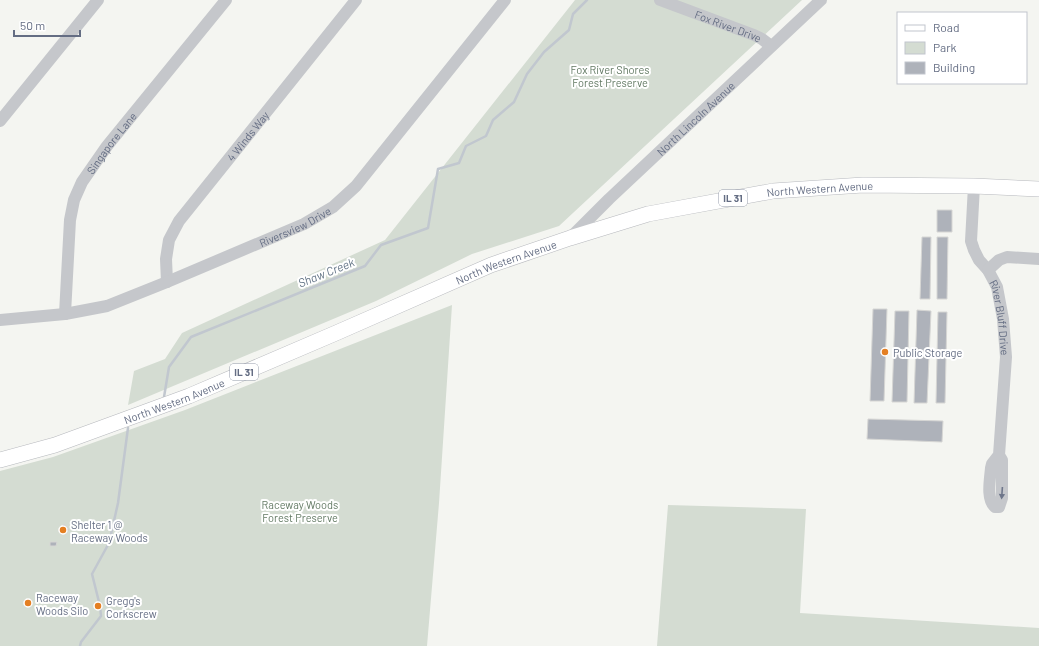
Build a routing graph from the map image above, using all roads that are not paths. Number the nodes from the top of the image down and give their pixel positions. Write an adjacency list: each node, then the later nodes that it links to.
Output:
1 (98, 0): 8 (street)
2 (226, 0): 15 (street, Singapore Lane)
3 (356, 0): 14 (street, 4 Winds Way)
4 (505, 0): 14 (street, Riversview Drive)
5 (660, 0): 7 (street, Fox River Drive)
6 (821, 0): 7 (street, North Lincoln Avenue)
7 (771, 46): 11 (street, North Lincoln Avenue)
8 (0, 121)
9 (974, 186): 10 (main road, North Western Avenue / IL 31); 11 (main road, North Western Avenue / IL 31); 13 (street, River Bluff Drive)
10 (1039, 189)
11 (570, 238): 18 (main road, North Western Avenue / IL 31)
12 (1039, 259): 13 (street)
13 (988, 270): 17 (street, River Bluff Drive)
14 (167, 282): 15 (street, Riversview Drive)
15 (65, 314): 16 (street, Riversview Drive)
16 (0, 320)
17 (999, 455)
18 (0, 460)

